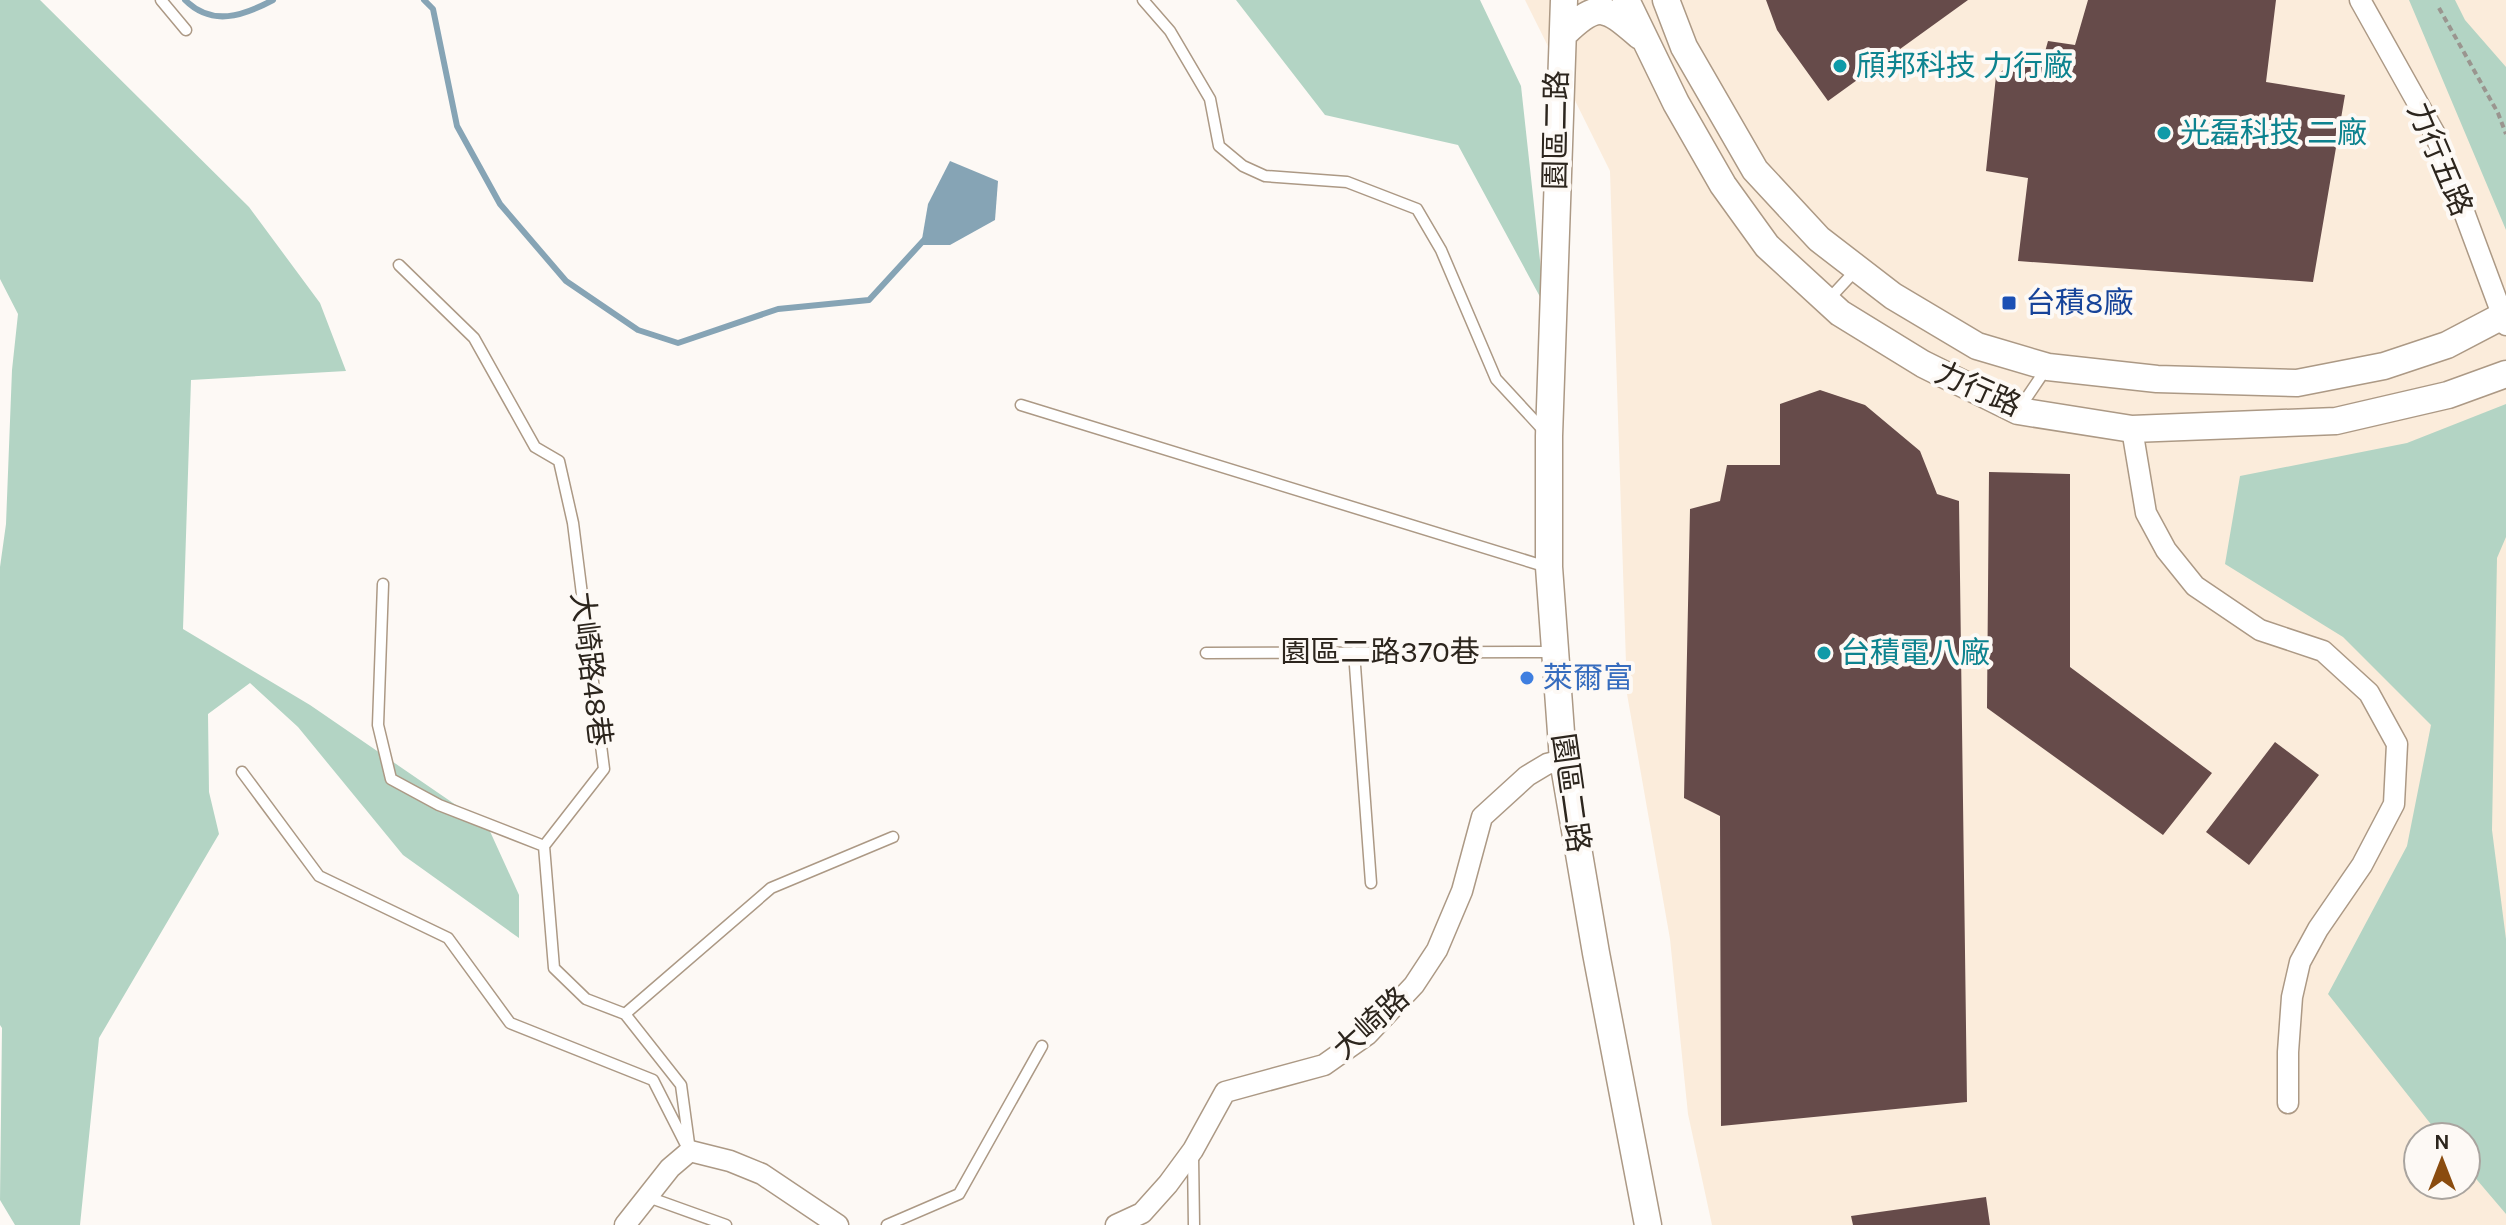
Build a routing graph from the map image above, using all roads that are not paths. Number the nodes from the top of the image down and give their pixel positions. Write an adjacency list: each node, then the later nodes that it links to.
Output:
1 (161, 0): 8 (lane)
2 (1143, 0): 21 (lane)
3 (1549, 0): 11 (street, 園區二路)
4 (1564, 0): 9 (street, 園區二路)
5 (1626, 0): 10 (street, 力行路)
6 (1666, 0): 13 (street, 力行路)
7 (2360, 0): 15 (street, 力行五路)
8 (186, 30)
9 (1565, 33): 10 (street); 11 (street, 園區二路)
10 (1643, 38): 14 (street, 力行路)
11 (1554, 260): 21 (street, 園區二路)
12 (399, 265): 30 (lane, 大崎路48巷)
13 (1858, 269): 14 (lane); 16 (street, 力行路)
14 (1828, 301): 19 (street, 力行路)
15 (2505, 318): 16 (street, 力行路)
16 (2048, 367): 19 (lane)
17 (2506, 374): 20 (street, 力行路)
18 (1021, 405): 22 (lane)
19 (2018, 411): 20 (street, 力行路)
20 (2132, 429): 34 (street)
21 (1549, 436): 22 (street, 園區二路)
22 (1549, 567): 25 (street, 園區二路)
23 (383, 584): 30 (lane)
24 (1354, 652): 25 (lane, 園區二路370巷); 26 (lane, 園區二路370巷); 31 (lane)
25 (1555, 652): 27 (street, 園區二路)
26 (1206, 653)
27 (1563, 760): 35 (street, 大崎路); 44 (street, 園區二路)
28 (242, 772): 36 (lane)
29 (893, 837): 32 (lane)
30 (544, 846): 32 (lane)
31 (1371, 883)
32 (625, 1014): 36 (lane)
33 (1042, 1046): 41 (lane)
34 (2288, 1103)
35 (1193, 1150): 42 (street, 大崎路); 43 (lane)
36 (690, 1151): 37 (street); 40 (street)
37 (648, 1197): 38 (street); 39 (lane)
38 (625, 1225)
39 (726, 1225)
40 (838, 1225)
41 (887, 1225)
42 (1116, 1225)
43 (1194, 1225)
44 (1648, 1225)

